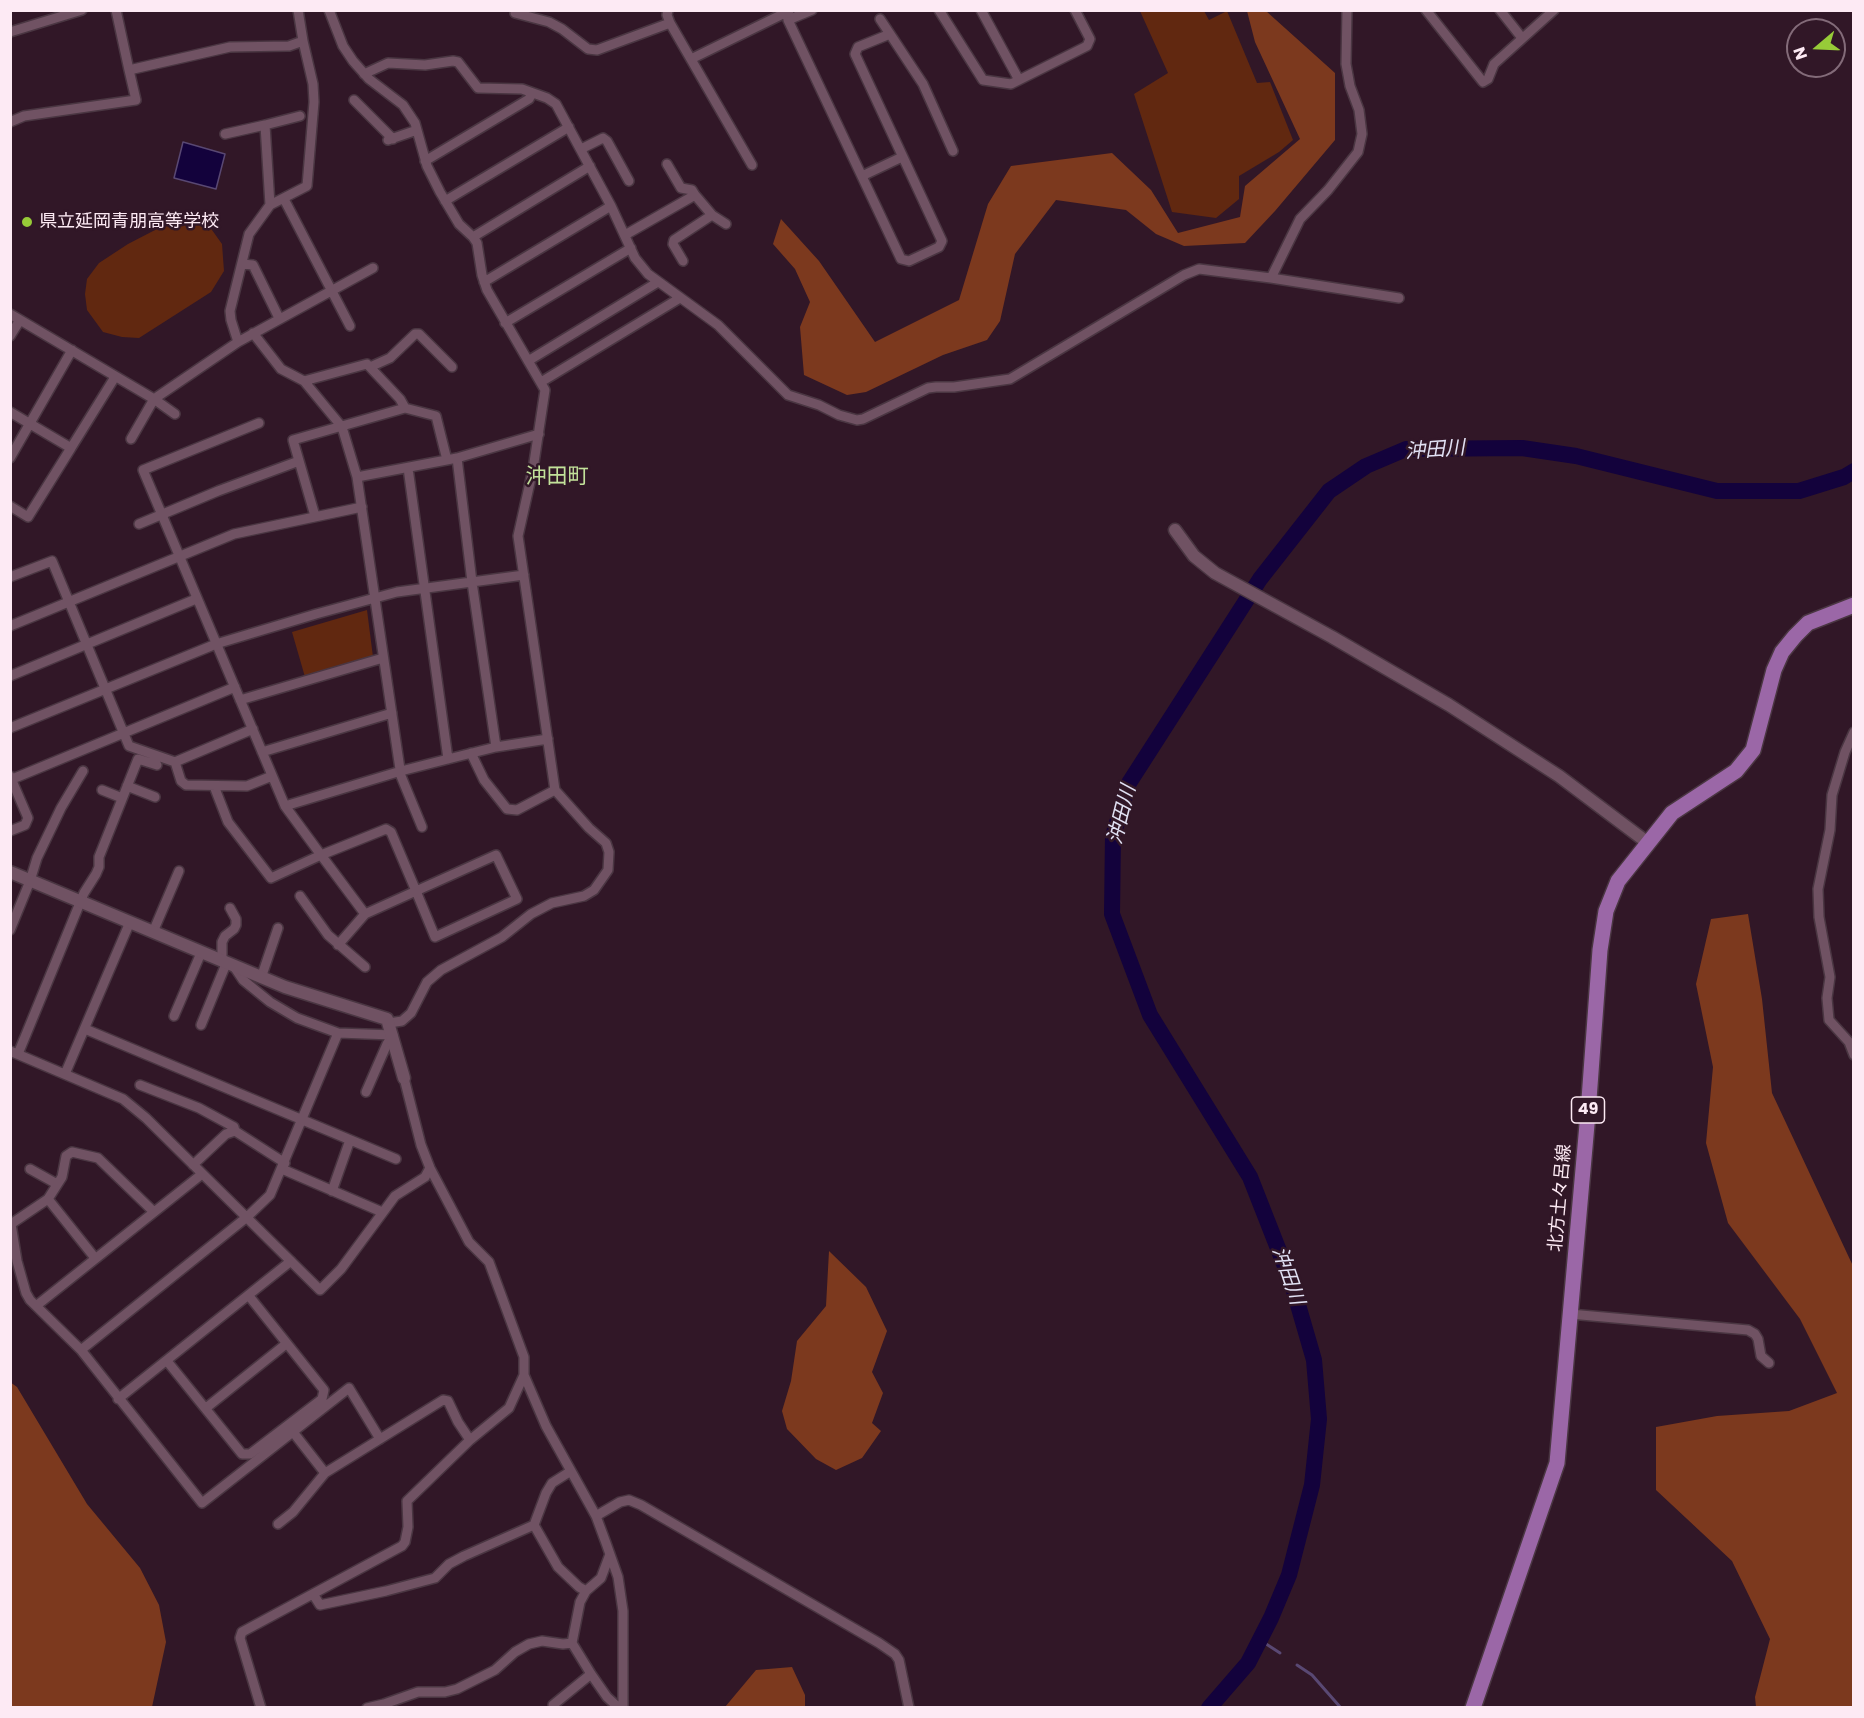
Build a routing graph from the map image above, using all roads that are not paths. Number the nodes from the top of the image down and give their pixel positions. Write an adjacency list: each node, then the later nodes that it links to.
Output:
1 (82, 10): 18 (street)
2 (116, 10): 23 (street)
3 (298, 10): 21 (street)
4 (329, 10): 24 (street)
5 (668, 10): 17 (street)
6 (812, 10): 15 (street)
7 (939, 10): 25 (street)
8 (1075, 10): 25 (street)
9 (1347, 10): 56 (street)
10 (1426, 10): 20 (street)
11 (1500, 10): 20 (street)
12 (1554, 10): 20 (street)
13 (517, 11): 17 (street)
14 (985, 12): 25 (street)
15 (787, 14): 22 (street); 41 (street)
16 (880, 19): 19 (street)
17 (670, 23): 22 (street)
18 (10, 32)
19 (890, 34): 35 (street); 36 (street)
20 (1522, 38)
21 (303, 41): 23 (street); 44 (street)
22 (691, 59): 39 (street)
23 (129, 70): 29 (street)
24 (364, 74): 26 (street); 32 (street)
25 (1019, 80)
26 (532, 93): 31 (street); 37 (street)
27 (354, 100): 32 (street)
28 (300, 116): 30 (street)
29 (10, 122)
30 (265, 125): 33 (street); 46 (street)
31 (569, 127): 34 (street); 45 (street)
32 (417, 130): 37 (street)
33 (225, 134)
34 (581, 149): 40 (street); 42 (street)
35 (953, 151)
36 (902, 157): 41 (street); 41 (street)
37 (426, 161): 45 (street)
38 (668, 164): 43 (street)
39 (752, 165)
40 (590, 166): 47 (street); 51 (street)
41 (862, 176)
42 (629, 181)
43 (695, 195): 48 (street); 50 (street)
44 (284, 199): 46 (street); 59 (street)
45 (445, 201): 51 (street)
46 (270, 205): 54 (street)
47 (611, 206): 50 (street); 57 (street)
48 (712, 215): 49 (street); 53 (street)
49 (726, 224)
50 (625, 235): 52 (street)
51 (473, 237): 57 (street)
52 (631, 248): 58 (street); 65 (street)
53 (683, 261)
54 (242, 264): 63 (street); 69 (street)
55 (373, 268): 59 (street)
56 (1270, 278): 60 (street); 61 (street)
57 (484, 282): 65 (street)
58 (658, 282): 60 (street); 71 (street)
59 (331, 290): 63 (street); 66 (street)
60 (680, 298): 76 (street)
61 (1399, 298)
62 (10, 314): 64 (street)
63 (279, 318): 67 (street)
64 (20, 320): 68 (street); 70 (street)
65 (505, 322): 71 (street)
66 (350, 326)
67 (253, 333): 69 (street); 75 (street)
68 (10, 336)
69 (238, 342): 77 (street)
70 (72, 350): 74 (street); 82 (street)
71 (528, 361): 76 (street)
72 (370, 367): 73 (street); 75 (street); 78 (street)
73 (452, 367)
74 (115, 377): 77 (street); 86 (street)
75 (304, 381): 83 (street)
76 (541, 382): 84 (street)
77 (154, 399): 80 (street); 85 (street)
78 (405, 408): 83 (street); 89 (street)
79 (10, 412): 82 (street)
80 (175, 414)
81 (259, 423): 95 (street)
82 (30, 424): 86 (street); 87 (street)
83 (342, 427): 90 (street); 92 (street)
84 (539, 434): 88 (street); 100 (street)
85 (131, 439)
86 (71, 448): 93 (street)
87 (10, 458)
88 (457, 458): 89 (street); 102 (street)
89 (447, 460): 91 (street)
90 (299, 461): 95 (street); 96 (street)
91 (408, 468): 92 (street); 103 (street)
92 (357, 477): 94 (street)
93 (10, 506)
94 (362, 507): 96 (street); 104 (street)
95 (162, 514): 97 (street); 99 (street)
96 (315, 516): 99 (street)
97 (139, 524)
98 (1174, 530): 141 (street)
99 (179, 556): 105 (street); 106 (street)
100 (524, 575): 102 (street); 121 (street)
101 (10, 577): 106 (street)
102 (472, 582): 103 (street); 122 (street)
103 (423, 589): 104 (street); 125 (street)
104 (374, 597): 109 (street); 111 (street)
105 (196, 599): 109 (street); 110 (street)
106 (68, 602): 108 (street); 110 (street)
107 (1854, 605): 141 (main road, 北方土々呂線 / 49)
108 (10, 626)
109 (216, 644): 113 (street); 114 (street)
110 (86, 645): 112 (street); 114 (street)
111 (383, 658): 115 (street); 116 (street)
112 (10, 676)
113 (235, 687): 115 (street); 120 (street)
114 (105, 690): 117 (street); 120 (street)
115 (240, 700): 118 (street)
116 (392, 713): 123 (street); 129 (street)
117 (10, 728)
118 (253, 729): 123 (street); 126 (street)
119 (1854, 732): 166 (street)
120 (123, 733): 126 (street); 131 (street)
121 (548, 739): 122 (street); 135 (street)
122 (496, 747): 124 (street)
123 (262, 752): 130 (street)
124 (471, 753): 125 (street); 135 (street)
125 (448, 759): 129 (street)
126 (175, 762): 133 (street)
127 (157, 765): 132 (street)
128 (83, 771): 145 (street)
129 (400, 771): 138 (street); 139 (street)
130 (272, 776): 133 (street); 138 (street)
131 (11, 779): 140 (street)
132 (127, 786): 136 (street); 137 (street)
133 (214, 786): 142 (street)
134 (102, 790): 137 (street)
135 (555, 790): 163 (street)
136 (155, 797)
137 (122, 798): 148 (street)
138 (285, 806): 142 (street)
139 (422, 827)
140 (10, 831)
141 (1648, 843): 191 (main road, 北方土々呂線 / 49)
142 (321, 855): 146 (street); 150 (street)
143 (179, 871): 154 (street)
144 (10, 872): 145 (street)
145 (30, 881): 148 (street); 153 (street)
146 (416, 891): 146 (street); 150 (street)
147 (300, 896): 155 (street)
148 (82, 901): 151 (street); 165 (street)
149 (231, 908): 157 (street)
150 (365, 914): 155 (street)
151 (130, 922): 154 (street); 162 (street)
152 (279, 928): 159 (street)
153 (10, 930)
154 (153, 932): 156 (street)
155 (338, 945): 158 (street)
156 (201, 953): 157 (street); 160 (street)
157 (228, 964): 159 (street); 161 (street); 164 (street)
158 (365, 967)
159 (261, 978): 163 (street)
160 (174, 1016)
161 (201, 1025)
162 (85, 1029): 167 (street); 171 (street)
163 (391, 1029): 164 (street); 168 (street); 170 (street)
164 (338, 1033): 171 (street)
165 (14, 1053): 167 (street)
166 (1854, 1055)
167 (64, 1074): 175 (street)
168 (404, 1078): 177 (street)
169 (140, 1085): 172 (street)
170 (366, 1092)
171 (302, 1119): 173 (street); 176 (street)
172 (235, 1131): 175 (street); 176 (street)
173 (350, 1140): 174 (street); 181 (street)
174 (396, 1159)
175 (193, 1165): 179 (street)
176 (283, 1166): 181 (street); 185 (street)
177 (430, 1168): 184 (street); 196 (street)
178 (30, 1169): 180 (street)
179 (202, 1174): 183 (street); 185 (street)
180 (57, 1184): 182 (street); 183 (street)
181 (332, 1191): 184 (street)
182 (48, 1199): 186 (street); 187 (street)
183 (154, 1212): 186 (street)
184 (382, 1212): 188 (street)
185 (247, 1217): 188 (street); 193 (street)
186 (95, 1258): 190 (street)
187 (14, 1262): 190 (street)
188 (291, 1262): 189 (street)
189 (249, 1296): 192 (street); 194 (street)
190 (36, 1306): 193 (street)
191 (1570, 1314): 195 (street); 218 (main road, 北方土々呂線 / 49)
192 (286, 1344): 198 (street); 198 (street)
193 (81, 1350): 197 (street)
194 (167, 1361): 197 (street); 198 (street)
195 (1769, 1363)
196 (524, 1375): 201 (street); 202 (street)
197 (118, 1399): 199 (street)
198 (206, 1408)
199 (293, 1432): 200 (street); 203 (street)
200 (380, 1439): 201 (street); 203 (street)
201 (470, 1440): 209 (street)
202 (571, 1471): 204 (street); 206 (street)
203 (325, 1473): 205 (street)
204 (596, 1516): 207 (street); 217 (street)
205 (278, 1524)
206 (534, 1525): 208 (street); 209 (street)
207 (610, 1554): 208 (street); 216 (street)
208 (586, 1591): 210 (street)
209 (313, 1594): 213 (street)
210 (572, 1643): 211 (street); 214 (street)
211 (591, 1674): 212 (street); 215 (street)
212 (553, 1705)
213 (261, 1707)
214 (367, 1707)
215 (619, 1707)
216 (623, 1707)
217 (909, 1707)
218 (1473, 1707)

